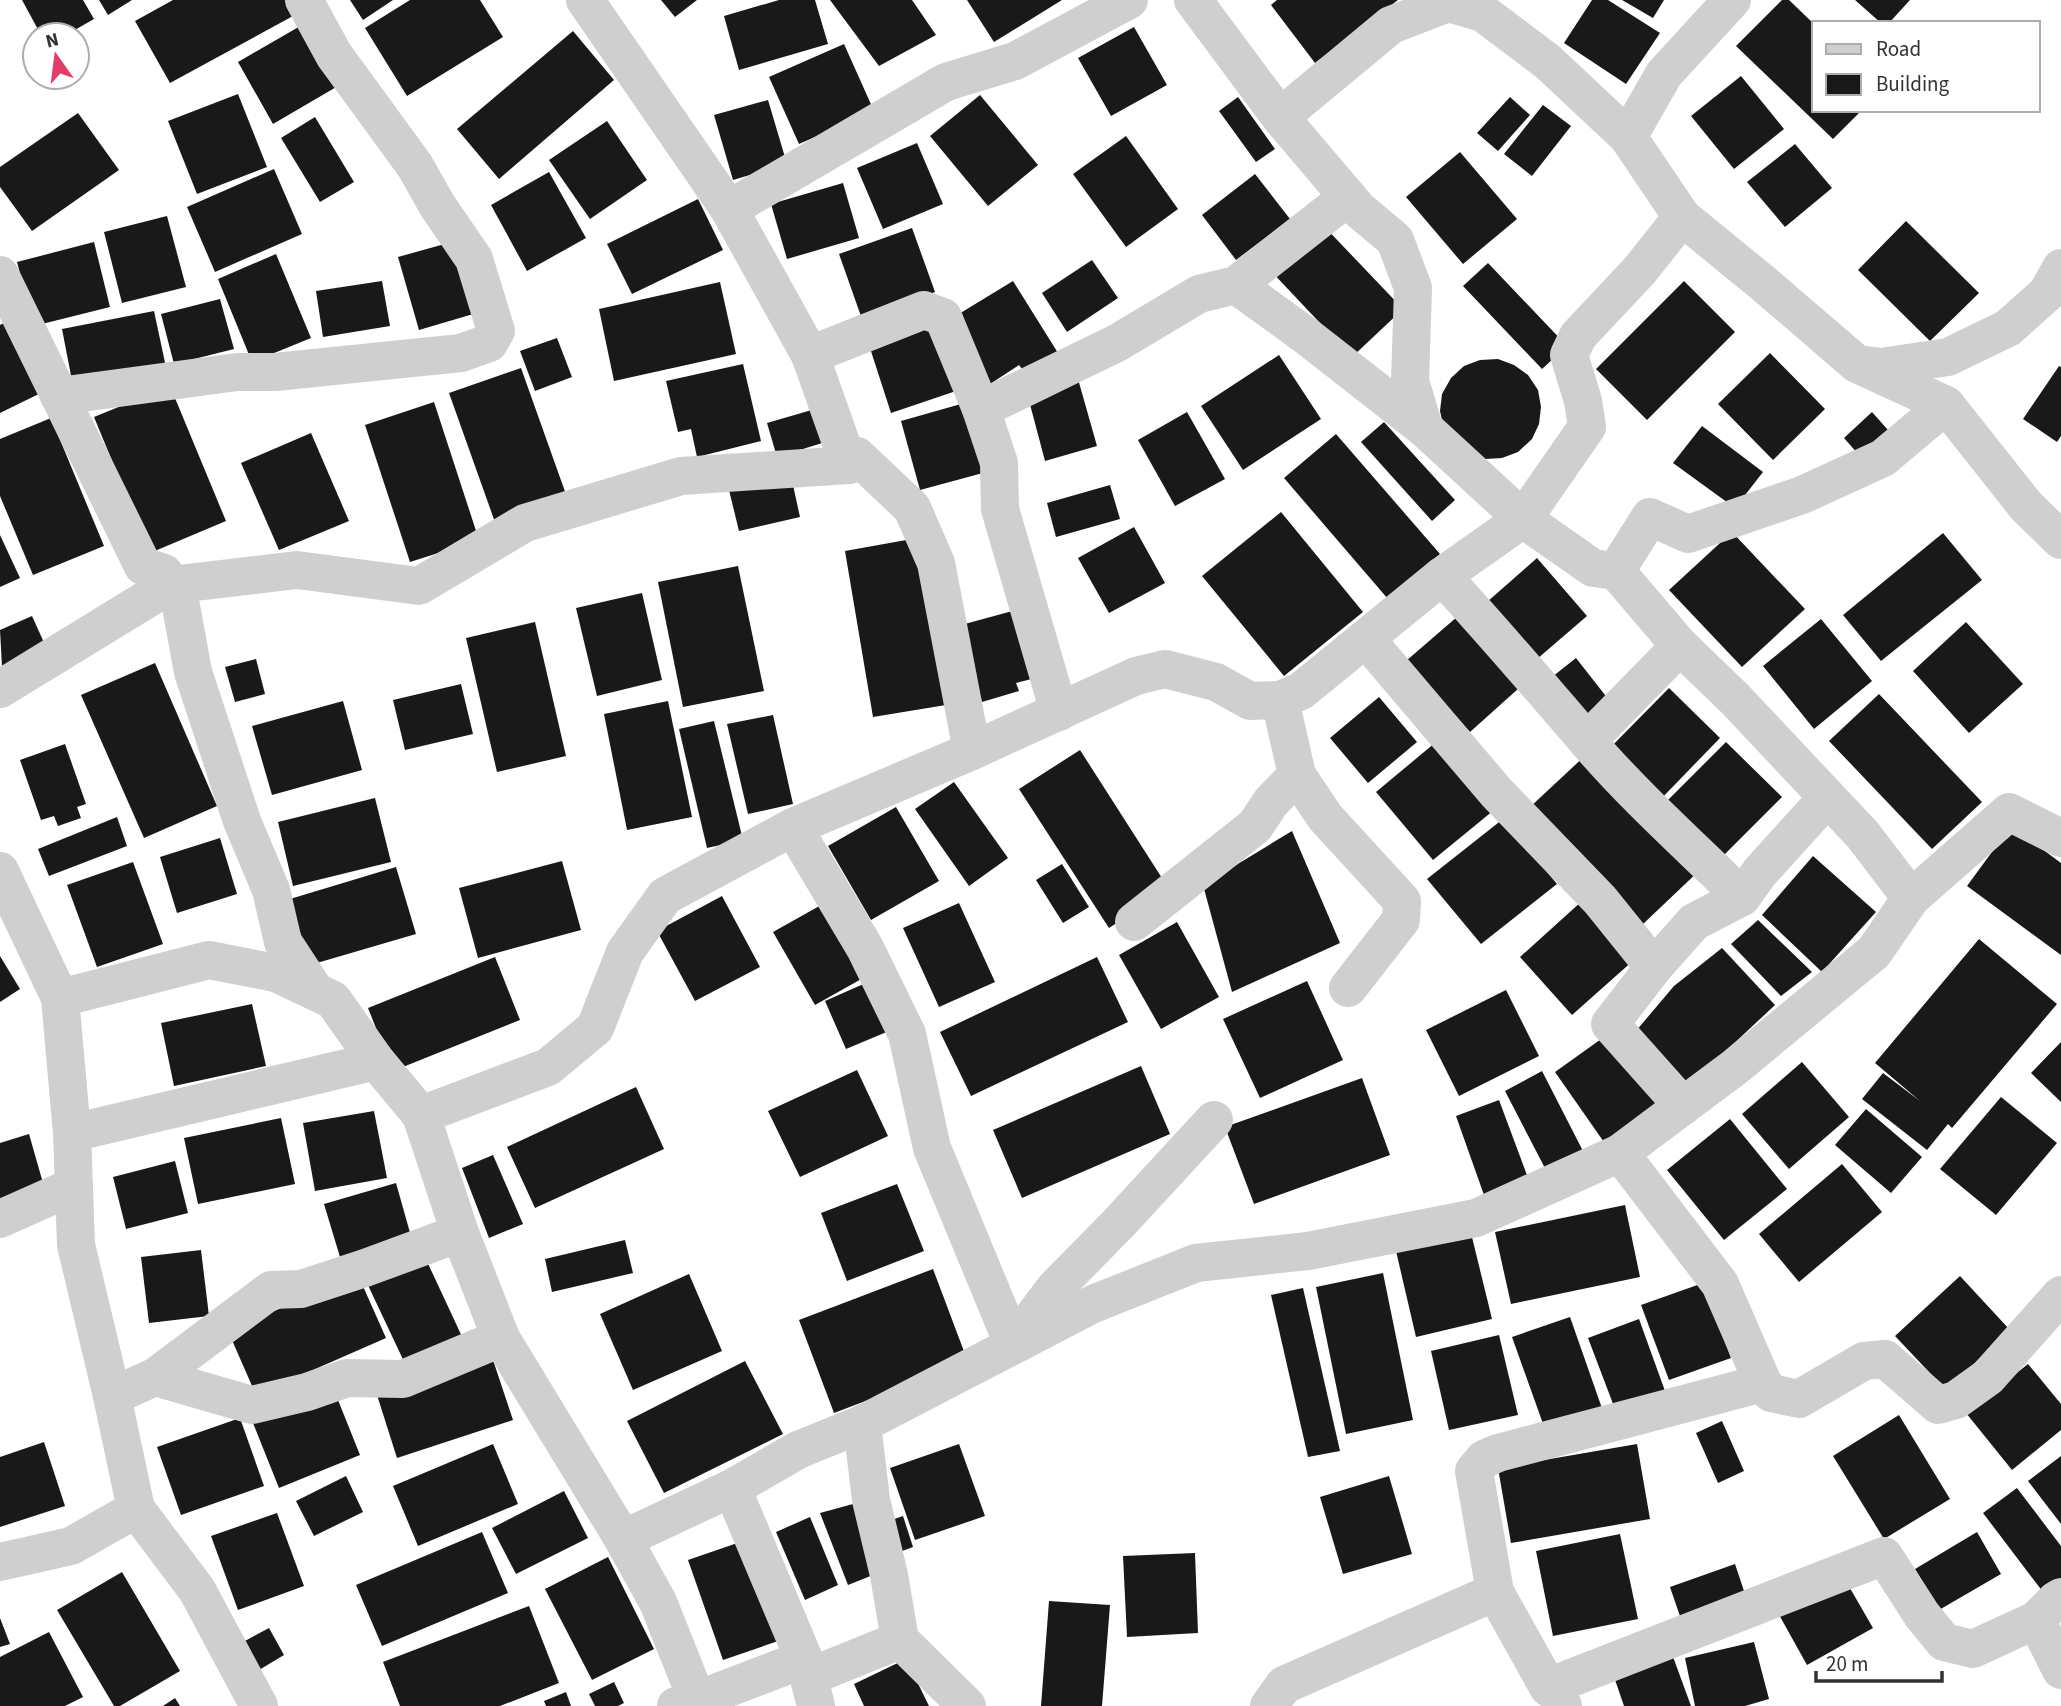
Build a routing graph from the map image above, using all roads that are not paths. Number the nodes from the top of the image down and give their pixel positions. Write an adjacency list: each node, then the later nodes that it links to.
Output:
1 (304, 0): 16 (street)
2 (584, 0): 9 (street)
3 (1129, 0): 9 (street)
4 (1193, 0): 6 (street)
5 (1732, 0): 7 (street)
6 (1280, 117): 7 (street); 8 (street)
7 (1628, 137): 10 (street)
8 (1348, 197): 13 (street); 19 (street)
9 (729, 209): 14 (street)
10 (1682, 217): 15 (street); 21 (street)
11 (2061, 268): 15 (street)
12 (0, 275): 16 (street)
13 (1236, 285): 18 (street); 19 (street)
14 (810, 355): 18 (street); 20 (street)
15 (1857, 364): 17 (street)
16 (59, 396): 25 (street)
17 (1946, 405): 22 (street); 23 (street)
18 (981, 409): 30 (street)
19 (1424, 428): 21 (street)
20 (849, 465): 25 (street); 32 (street)
21 (1522, 519): 23 (street); 24 (street)
22 (2061, 540)
23 (1616, 570): 27 (street)
24 (1442, 576): 26 (street); 31 (street)
25 (170, 585): 28 (street); 43 (street)
26 (1366, 639): 29 (street); 41 (street)
27 (1680, 646): 31 (street); 34 (street)
28 (0, 689)
29 (1280, 700): 30 (street); 33 (street)
30 (1059, 712): 32 (street)
31 (1587, 741): 38 (street)
32 (972, 751): 35 (street)
33 (1297, 775): 40 (street); 42 (street)
34 (1827, 798): 38 (street); 39 (street)
35 (793, 827): 47 (street); 56 (street)
36 (2061, 838): 39 (street)
37 (0, 871): 44 (street)
38 (1742, 897): 41 (street)
39 (1911, 898): 46 (street)
40 (1134, 922)
41 (1654, 967): 46 (street)
42 (1348, 988)
43 (315, 991): 44 (street); 45 (street)
44 (60, 998): 49 (street)
45 (376, 1061): 47 (street); 49 (street)
46 (1683, 1106): 50 (street)
47 (421, 1115): 53 (street)
48 (1214, 1121): 56 (street)
49 (72, 1133): 51 (street)
50 (1620, 1153): 56 (street); 58 (street)
51 (74, 1186): 52 (street); 59 (street)
52 (0, 1219)
53 (460, 1233): 55 (street); 57 (street)
54 (2061, 1296): 58 (street)
55 (501, 1338): 57 (street); 63 (street)
56 (1013, 1344): 60 (street)
57 (155, 1377): 59 (street)
58 (1763, 1383): 65 (street)
59 (112, 1396): 62 (street)
60 (862, 1424): 61 (street); 67 (street)
61 (732, 1488): 63 (street); 69 (street)
62 (136, 1509): 64 (street); 72 (street)
63 (623, 1539): 71 (street)
64 (0, 1562)
65 (1495, 1592): 70 (street); 74 (street)
66 (2049, 1609): 68 (street); 70 (street)
67 (900, 1640): 69 (street); 73 (street)
68 (2061, 1670)
69 (810, 1681): 71 (street)
70 (1556, 1696)
71 (687, 1703)
72 (259, 1706)
73 (967, 1706)
74 (1269, 1706)

